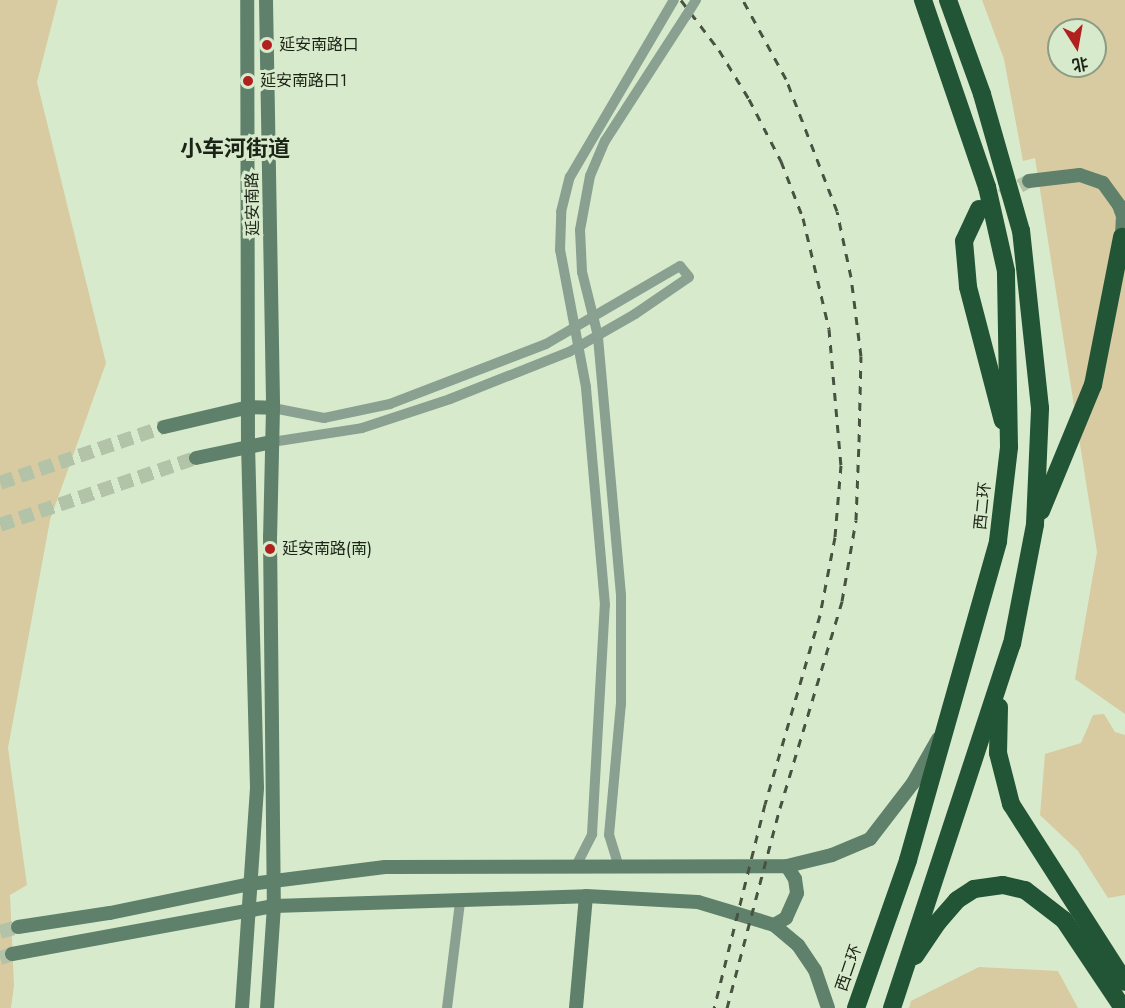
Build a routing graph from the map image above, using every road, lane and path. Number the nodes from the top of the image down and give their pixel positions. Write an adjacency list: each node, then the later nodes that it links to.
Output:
1 (248, 0): 14 (main road)
2 (266, 0): 15 (main road, 延安南路)
3 (674, 0): 11 (street)
4 (696, 0): 10 (street, bridge)
5 (923, 0): 19 (highway, 西二环)
6 (948, 0): 21 (highway)
7 (1029, 181): 9 (main road)
8 (978, 209): 19 (highway)
9 (1124, 235): 21 (highway)
10 (595, 319): 11 (street); 12 (street); 12 (street)
11 (577, 328): 13 (street); 15 (street)
12 (598, 336): 13 (street); 24 (street)
13 (579, 346): 17 (street); 25 (street)
14 (249, 407): 15 (main road); 16 (main road); 18 (main road)
15 (273, 408): 17 (main road, 延安南路)
16 (164, 428)
17 (272, 442): 18 (main road); 27 (main road, 延安南路)
18 (248, 447): 20 (main road); 28 (main road)
19 (1009, 447): 23 (highway, 西二环)
20 (196, 458)
21 (1035, 524): 22 (highway)
22 (1001, 681): 36 (highway); 37 (highway)
23 (946, 727): 26 (main road); 43 (highway, 西二环)
24 (618, 864): 25 (main road); 26 (main road)
25 (576, 866): 27 (main road)
26 (787, 866): 33 (main road)
27 (273, 882): 28 (main road); 31 (main road, 延安南路)
28 (250, 884): 32 (main road); 34 (main road)
29 (586, 896): 30 (main road); 33 (main road); 41 (main road)
30 (460, 902): 31 (main road); 40 (street)
31 (274, 906): 32 (main road); 39 (main road, 延安南路)
32 (250, 912): 35 (main road); 38 (main road)
33 (774, 925): 42 (main road)
34 (18, 927)
35 (12, 954)
36 (902, 978): 44 (highway); 45 (highway)
37 (1125, 982)
38 (242, 1008)
39 (267, 1008)
40 (447, 1008)
41 (576, 1008)
42 (828, 1008)
43 (856, 1008)
44 (892, 1008)
45 (1123, 1008)

